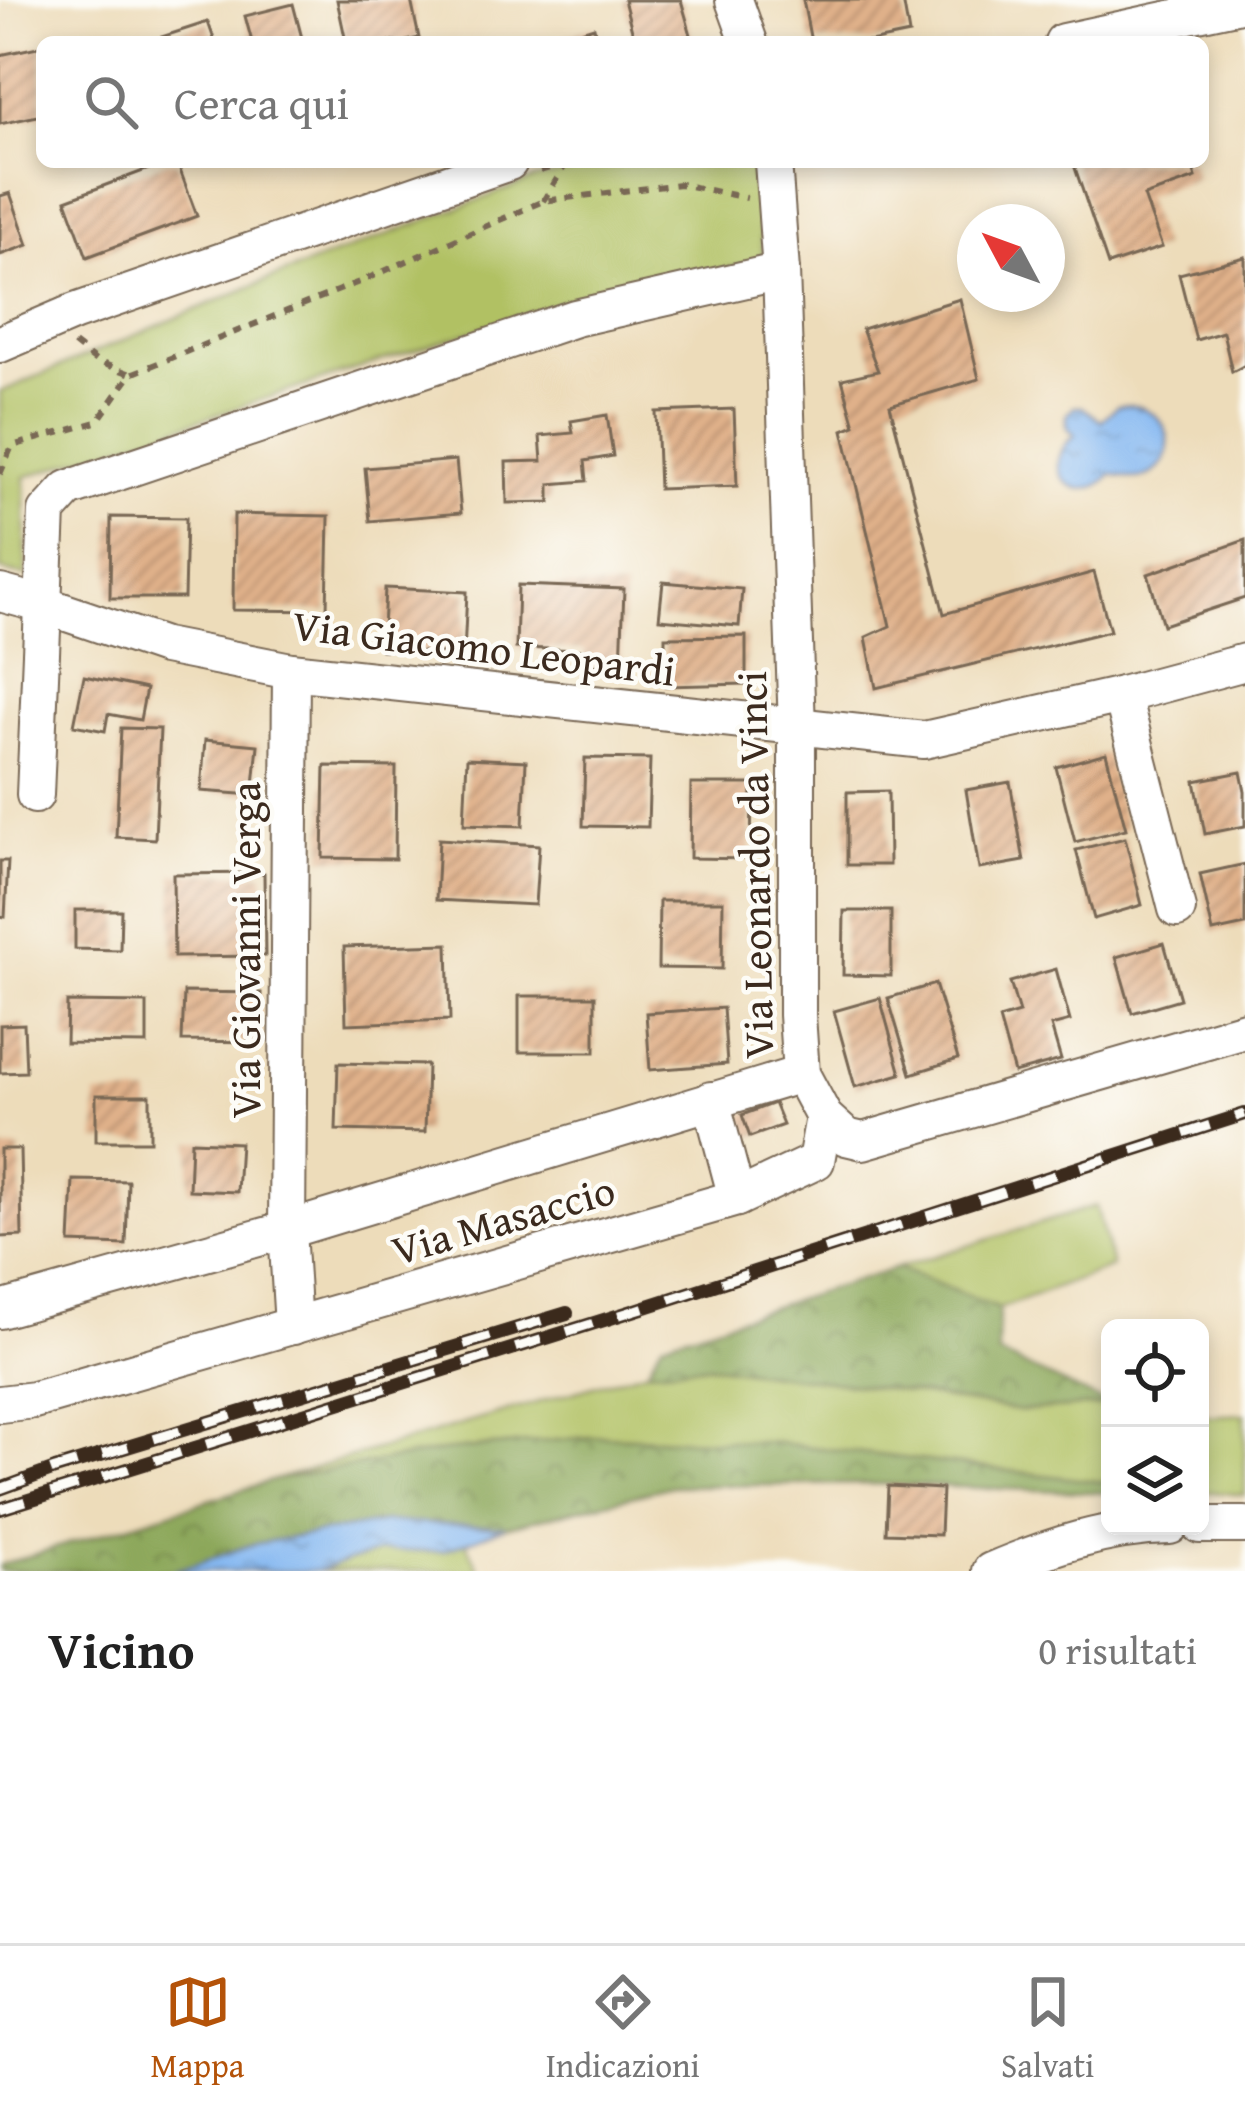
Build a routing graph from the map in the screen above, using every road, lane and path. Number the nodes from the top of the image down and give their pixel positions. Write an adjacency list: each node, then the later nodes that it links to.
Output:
1 (734, 0): 3 (street)
2 (1245, 3): 4 (street)
3 (746, 36)
4 (1091, 36)
5 (492, 168): 12 (street)
6 (563, 168): 8 (path)
7 (774, 168): 9 (street, Via Leonardo da Vinci)
8 (542, 201): 9 (path); 13 (path)
9 (777, 205): 10 (street, Via Leonardo da Vinci)
10 (781, 271): 16 (street); 20 (street, Via Leonardo da Vinci)
11 (66, 338): 13 (path)
12 (0, 344)
13 (131, 374): 14 (path)
14 (0, 474)
15 (0, 593): 16 (street, Via Giacomo Leopardi)
16 (41, 604): 18 (street, Via Giacomo Leopardi); 21 (street)
17 (1245, 662): 19 (street, Via Giacomo Leopardi)
18 (291, 671): 20 (street, Via Giacomo Leopardi); 28 (street, Via Giovanni Verga)
19 (1121, 695): 20 (street, Via Giacomo Leopardi); 22 (street)
20 (797, 728): 24 (street, Via Leonardo da Vinci)
21 (35, 795)
22 (1177, 909)
23 (1245, 1030): 26 (street)
24 (800, 1074): 25 (street, Via Masaccio); 26 (street, Via Leonardo da Vinci)
25 (711, 1100): 27 (street); 28 (street, Via Masaccio)
26 (824, 1117): 27 (street, Via Masaccio)
27 (737, 1198): 30 (street, Via Masaccio)
28 (287, 1230): 29 (street, Via Masaccio); 30 (street)
29 (0, 1310)
30 (292, 1326): 31 (street, Via Masaccio)
31 (0, 1404)
32 (1245, 1525): 33 (street)
33 (1209, 1526)
34 (1101, 1535): 35 (street)
35 (991, 1571)

